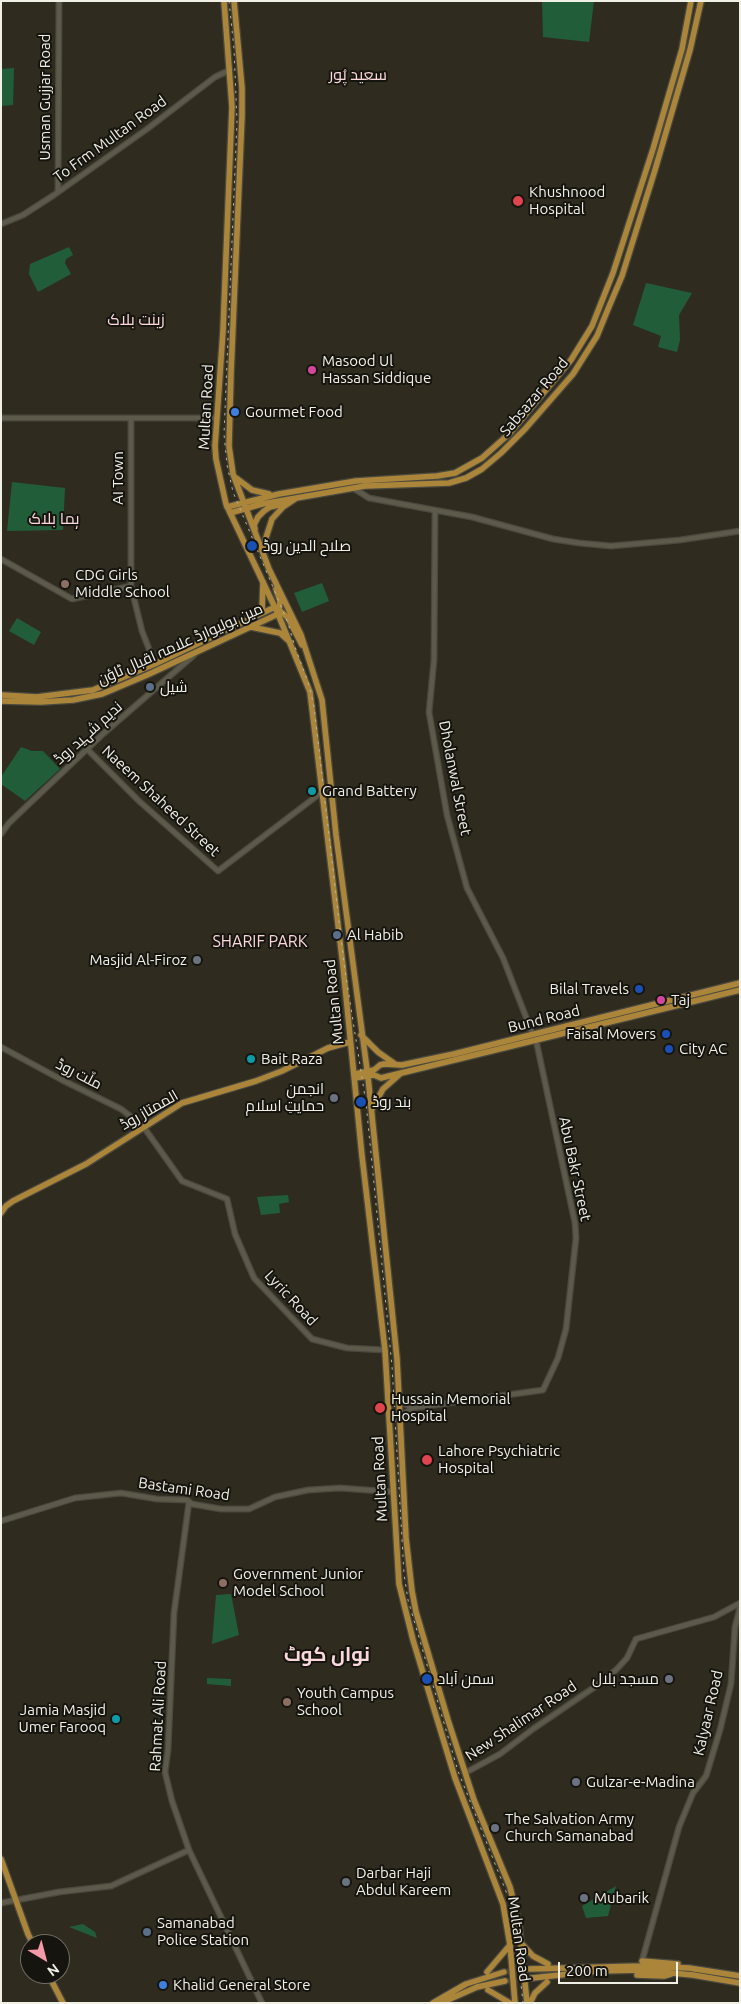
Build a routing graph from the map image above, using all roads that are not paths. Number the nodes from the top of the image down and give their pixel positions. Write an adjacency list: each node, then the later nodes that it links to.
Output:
1 (59, 1): 7 (street, Usman Gujjar Road)
2 (224, 1): 6 (main road, Multan Road)
3 (234, 1): 14 (main road, Multan Road)
4 (691, 1): 8 (main road, Sabsazar Road)
5 (701, 1): 9 (main road, Sabsazar Road)
6 (230, 70): 7 (street, To Frm Multan Road); 12 (main road, Multan Road)
7 (58, 192): 10 (street, To Frm Multan Road)
8 (635, 205): 9 (main road); 15 (main road, Sabsazar Road)
9 (643, 207): 15 (main road, Sabsazar Road)
10 (1, 224)
11 (1, 418): 13 (street)
12 (216, 418): 13 (street); 21 (main road, Multan Road)
13 (131, 419): 29 (street, AI Town)
14 (233, 474): 17 (main road); 20 (main road, Multan Road)
15 (364, 483): 16 (main road, Sabsazar Road); 17 (main road, Sabsazar Road)
16 (353, 488): 18 (main road, Sabsazar Road); 22 (street)
17 (279, 494): 20 (main road, Sabsazar Road)
18 (299, 497): 19 (main road); 20 (main road, Sabsazar Road)
19 (289, 502): 24 (main road); 25 (main road)
20 (243, 505): 21 (main road, Sabsazar Road); 24 (main road, Multan Road)
21 (228, 510): 28 (main road, Multan Road)
22 (435, 510): 23 (street); 45 (street, Dholanwal Street)
23 (740, 530)
24 (255, 532): 25 (main road, Multan Road)
25 (262, 550): 27 (main road, Multan Road)
26 (1, 559): 29 (street)
27 (269, 569): 30 (main road); 35 (main road, Multan Road)
28 (263, 580): 30 (main road, Multan Road); 31 (main road)
29 (132, 586): 36 (street, AI Town)
30 (278, 610): 31 (main road, مین بولیوارڈ علامہ اقبال ٹاؤن); 32 (main road, مین بولیوارڈ علامہ اقبال ٹاؤن); 33 (main road, Multan Road); 35 (main road)
31 (262, 612): 36 (main road, مین بولیوارڈ علامہ اقبال ٹاؤن)
32 (251, 626): 33 (main road); 34 (main road, مین بولیوارڈ علامہ اقبال ٹاؤن)
33 (291, 643): 40 (main road, Multan Road)
34 (195, 653): 38 (main road, مین بولیوارڈ علامہ اقبال ٹاؤن); 39 (street, ندیم شہید روڈ)
35 (309, 658): 44 (main road, Multan Road)
36 (155, 664): 37 (main road, مین بولیوارڈ علامہ اقبال ٹاؤن)
37 (1, 695)
38 (1, 701)
39 (88, 750): 40 (street, Naeem Shaheed Street); 41 (street, ندیم شہید روڈ)
40 (323, 792): 46 (main road, Multan Road)
41 (1, 834)
42 (740, 983): 45 (main road, Bund Road)
43 (740, 990): 45 (main road, Bund Road)
44 (361, 1034): 49 (main road); 51 (main road, Multan Road)
45 (534, 1038): 47 (main road, Bund Road); 58 (street, Abu Bakr Street)
46 (350, 1042): 52 (main road, Multan Road); 54 (main road, الممتاز روڈ)
47 (517, 1042): 49 (main road, Bund Road); 50 (main road, Bund Road)
48 (1, 1047): 54 (street, ملّت روڈ)
49 (397, 1065): 51 (main road, Bund Road)
50 (402, 1072): 51 (main road, Bund Road); 53 (main road)
51 (367, 1074): 52 (main road, Bund Road); 53 (main road, Multan Road)
52 (355, 1076): 56 (main road, Multan Road)
53 (371, 1111): 57 (main road, Multan Road)
54 (143, 1126): 55 (main road, الممتاز روڈ); 56 (street, Lyric Road)
55 (1, 1213)
56 (386, 1350): 60 (main road, Multan Road)
57 (400, 1400): 58 (street); 59 (main road, Multan Road)
58 (412, 1408): 59 (street)
59 (400, 1417): 63 (main road, Multan Road)
60 (394, 1492): 61 (street, Bastami Road); 64 (main road, Multan Road)
61 (189, 1502): 62 (street, Bastami Road); 68 (street, Rahmat Ali Road)
62 (1, 1521)
63 (406, 1538): 64 (main road); 67 (main road, Multan Road)
64 (396, 1539): 74 (main road, Multan Road)
65 (740, 1603): 67 (street, New Shalimar Road)
66 (740, 1608): 75 (street, Kalyaar Road)
67 (465, 1773): 73 (main road, Multan Road)
68 (189, 1850): 70 (street); 91 (street, Rahmat Ali Road)
69 (1, 1859): 70 (main road)
70 (16, 1900): 71 (street); 72 (main road)
71 (1, 1903)
72 (28, 1934)
73 (521, 1942): 76 (main road); 96 (main road, Multan Road)
74 (510, 1945): 79 (main road); 95 (main road, Multan Road)
75 (642, 1961): 77 (main road)
76 (548, 1964)
77 (689, 1968): 78 (main road); 83 (main road)
78 (530, 1969)
79 (487, 1972)
80 (504, 1972): 92 (main road)
81 (675, 1973): 82 (main road); 84 (main road); 87 (main road)
82 (637, 1975)
83 (740, 1976)
84 (532, 1978)
85 (505, 1981): 93 (main road)
86 (547, 1982): 96 (main road)
87 (740, 1983)
88 (53, 1984): 90 (main road)
89 (488, 1990): 94 (main road)
90 (63, 2003)
91 (262, 2003)
92 (433, 2003)
93 (441, 2003)
94 (510, 2003)
95 (515, 2003)
96 (528, 2003)

